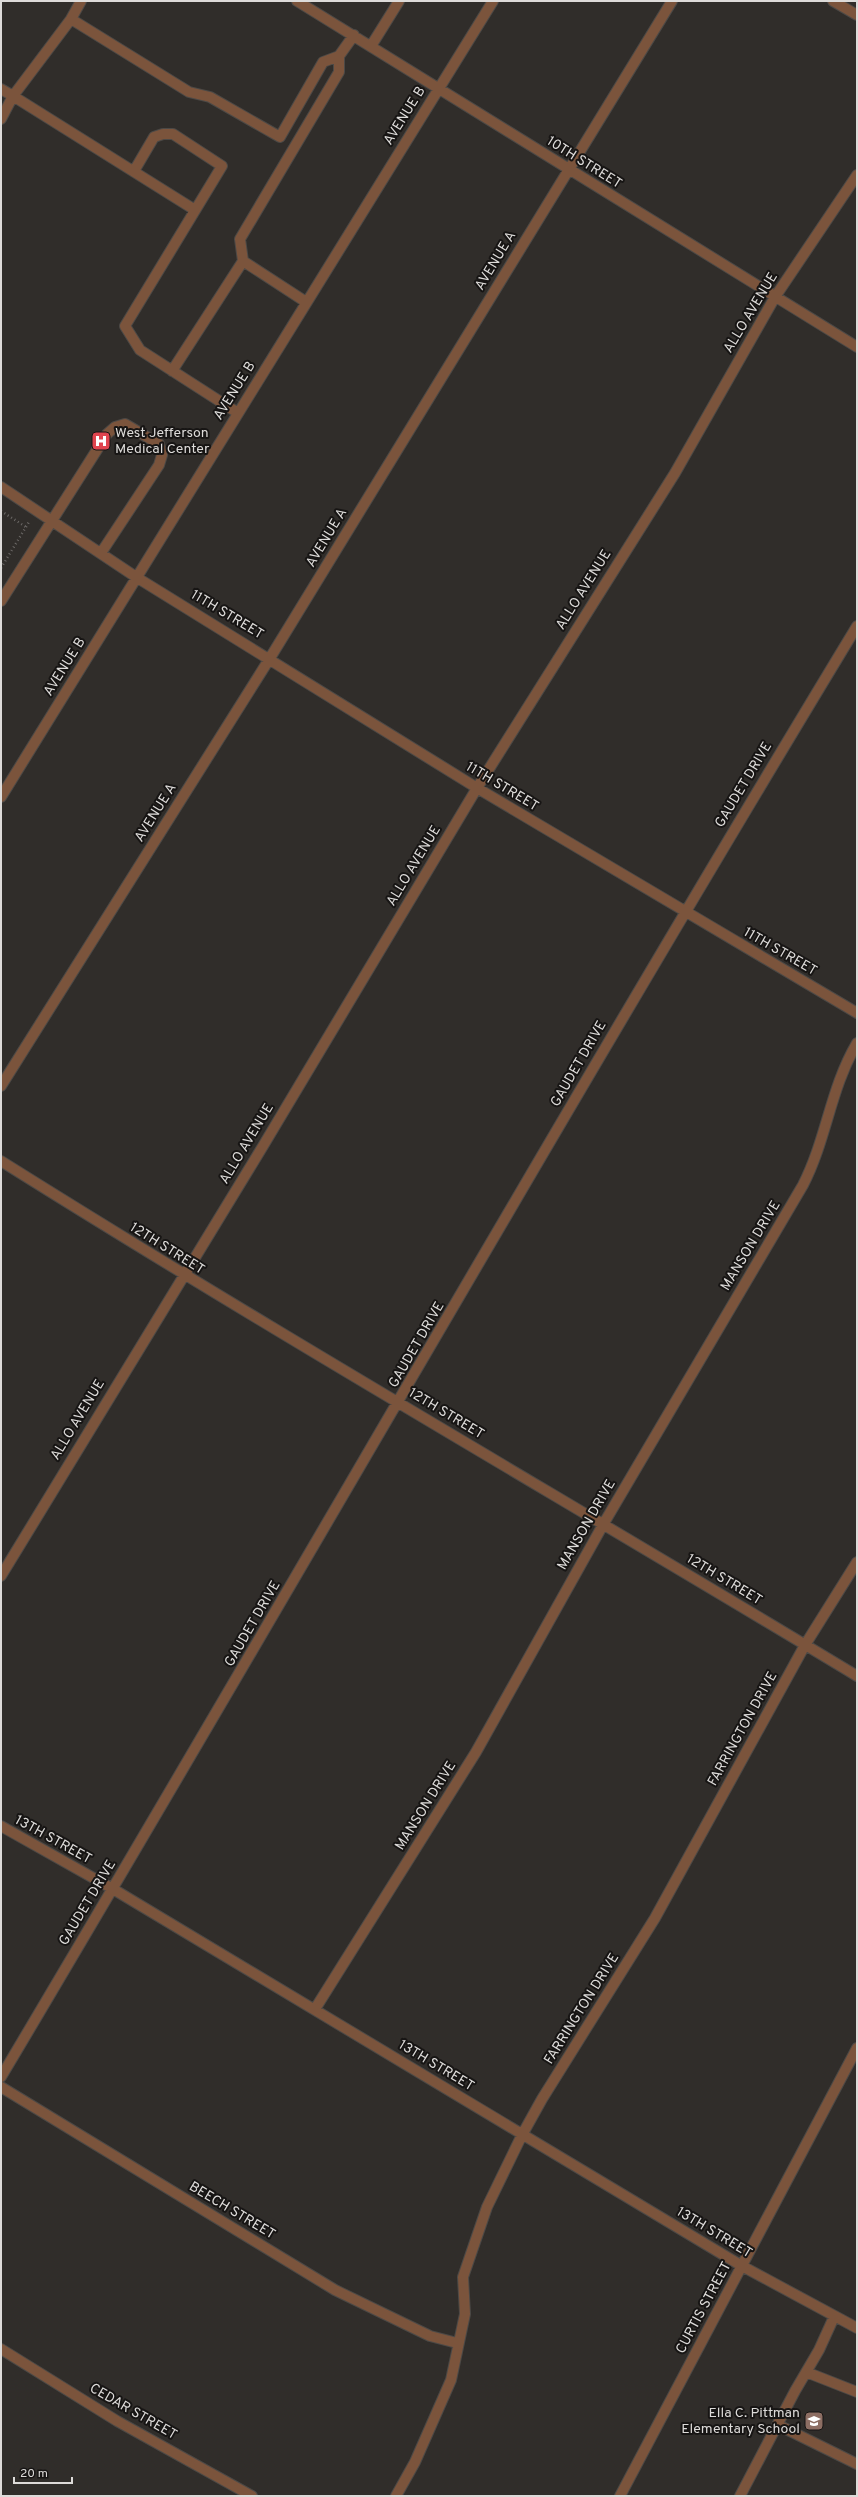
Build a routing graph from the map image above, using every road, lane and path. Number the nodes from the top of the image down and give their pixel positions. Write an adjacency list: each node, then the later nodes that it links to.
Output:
1 (81, 1): 8 (street)
2 (297, 1): 9 (street, 10TH STREET)
3 (399, 1): 10 (street)
4 (493, 1): 12 (street, AVENUE B)
5 (672, 1): 16 (street, AVENUE A)
6 (833, 1): 7 (street)
7 (857, 15)
8 (71, 19): 11 (street); 14 (street)
9 (354, 35): 10 (street, 10TH STREET); 11 (street)
10 (371, 46): 12 (street, 10TH STREET)
11 (339, 56): 20 (street)
12 (438, 88): 16 (street, 10TH STREET); 22 (street, AVENUE B)
13 (1, 89): 14 (street)
14 (13, 96): 15 (street); 17 (street)
15 (1, 119)
16 (568, 170): 21 (street, 10TH STREET); 36 (street, AVENUE A)
17 (134, 171): 19 (street); 19 (street)
18 (857, 175): 21 (street, ALLO AVENUE)
19 (195, 210): 24 (street)
20 (243, 261): 22 (street); 24 (street)
21 (775, 297): 23 (street, 10TH STREET); 37 (street, ALLO AVENUE)
22 (306, 302): 25 (street, AVENUE B)
23 (857, 347)
24 (172, 371): 25 (street)
25 (238, 413): 33 (street, AVENUE B)
26 (1, 487): 28 (street, 11TH STREET)
27 (1, 511): 30 (path)
28 (36, 511): 29 (street, 11TH STREET); 30 (path)
29 (52, 521): 31 (street, 11TH STREET); 31 (street); 34 (street)
30 (26, 527): 32 (path)
31 (101, 554): 33 (street, 11TH STREET)
32 (1, 568)
33 (136, 577): 36 (street, 11TH STREET); 38 (street, AVENUE B)
34 (1, 601)
35 (857, 626): 39 (street, GAUDET DRIVE)
36 (270, 658): 37 (street, 11TH STREET); 42 (street, AVENUE A)
37 (476, 788): 39 (street, 11TH STREET); 44 (street, ALLO AVENUE)
38 (1, 796)
39 (684, 912): 40 (street, 11TH STREET); 45 (street, GAUDET DRIVE)
40 (857, 1013)
41 (857, 1043): 46 (street, MANSON DRIVE)
42 (1, 1086)
43 (1, 1161): 44 (street, 12TH STREET)
44 (182, 1275): 45 (street, 12TH STREET); 48 (street, ALLO AVENUE)
45 (399, 1402): 46 (street, 12TH STREET); 52 (street, GAUDET DRIVE)
46 (604, 1523): 49 (street, 12TH STREET); 53 (street, MANSON DRIVE)
47 (857, 1562): 49 (street, FARRINGTON DRIVE)
48 (1, 1576)
49 (805, 1645): 50 (street, 12TH STREET); 57 (street, FARRINGTON DRIVE)
50 (857, 1676)
51 (1, 1826): 52 (street, 13TH STREET)
52 (113, 1889): 53 (street, 13TH STREET); 55 (street, GAUDET DRIVE)
53 (315, 2009): 57 (street, 13TH STREET)
54 (857, 2048): 58 (street, CURTIS STREET)
55 (1, 2077)
56 (1, 2086): 61 (street, BEECH STREET)
57 (522, 2135): 58 (street, 13TH STREET); 61 (street, FARRINGTON DRIVE)
58 (742, 2266): 59 (street, 13TH STREET); 69 (street, CURTIS STREET)
59 (834, 2317): 60 (street, 13TH STREET); 63 (street)
60 (857, 2328)
61 (457, 2342): 68 (street, FARRINGTON DRIVE)
62 (1, 2349): 67 (street, CEDAR STREET)
63 (806, 2372): 64 (street); 65 (street)
64 (857, 2392)
65 (778, 2425): 66 (street); 70 (street)
66 (857, 2464)
67 (252, 2496)
68 (396, 2496)
69 (620, 2496)
70 (740, 2496)

